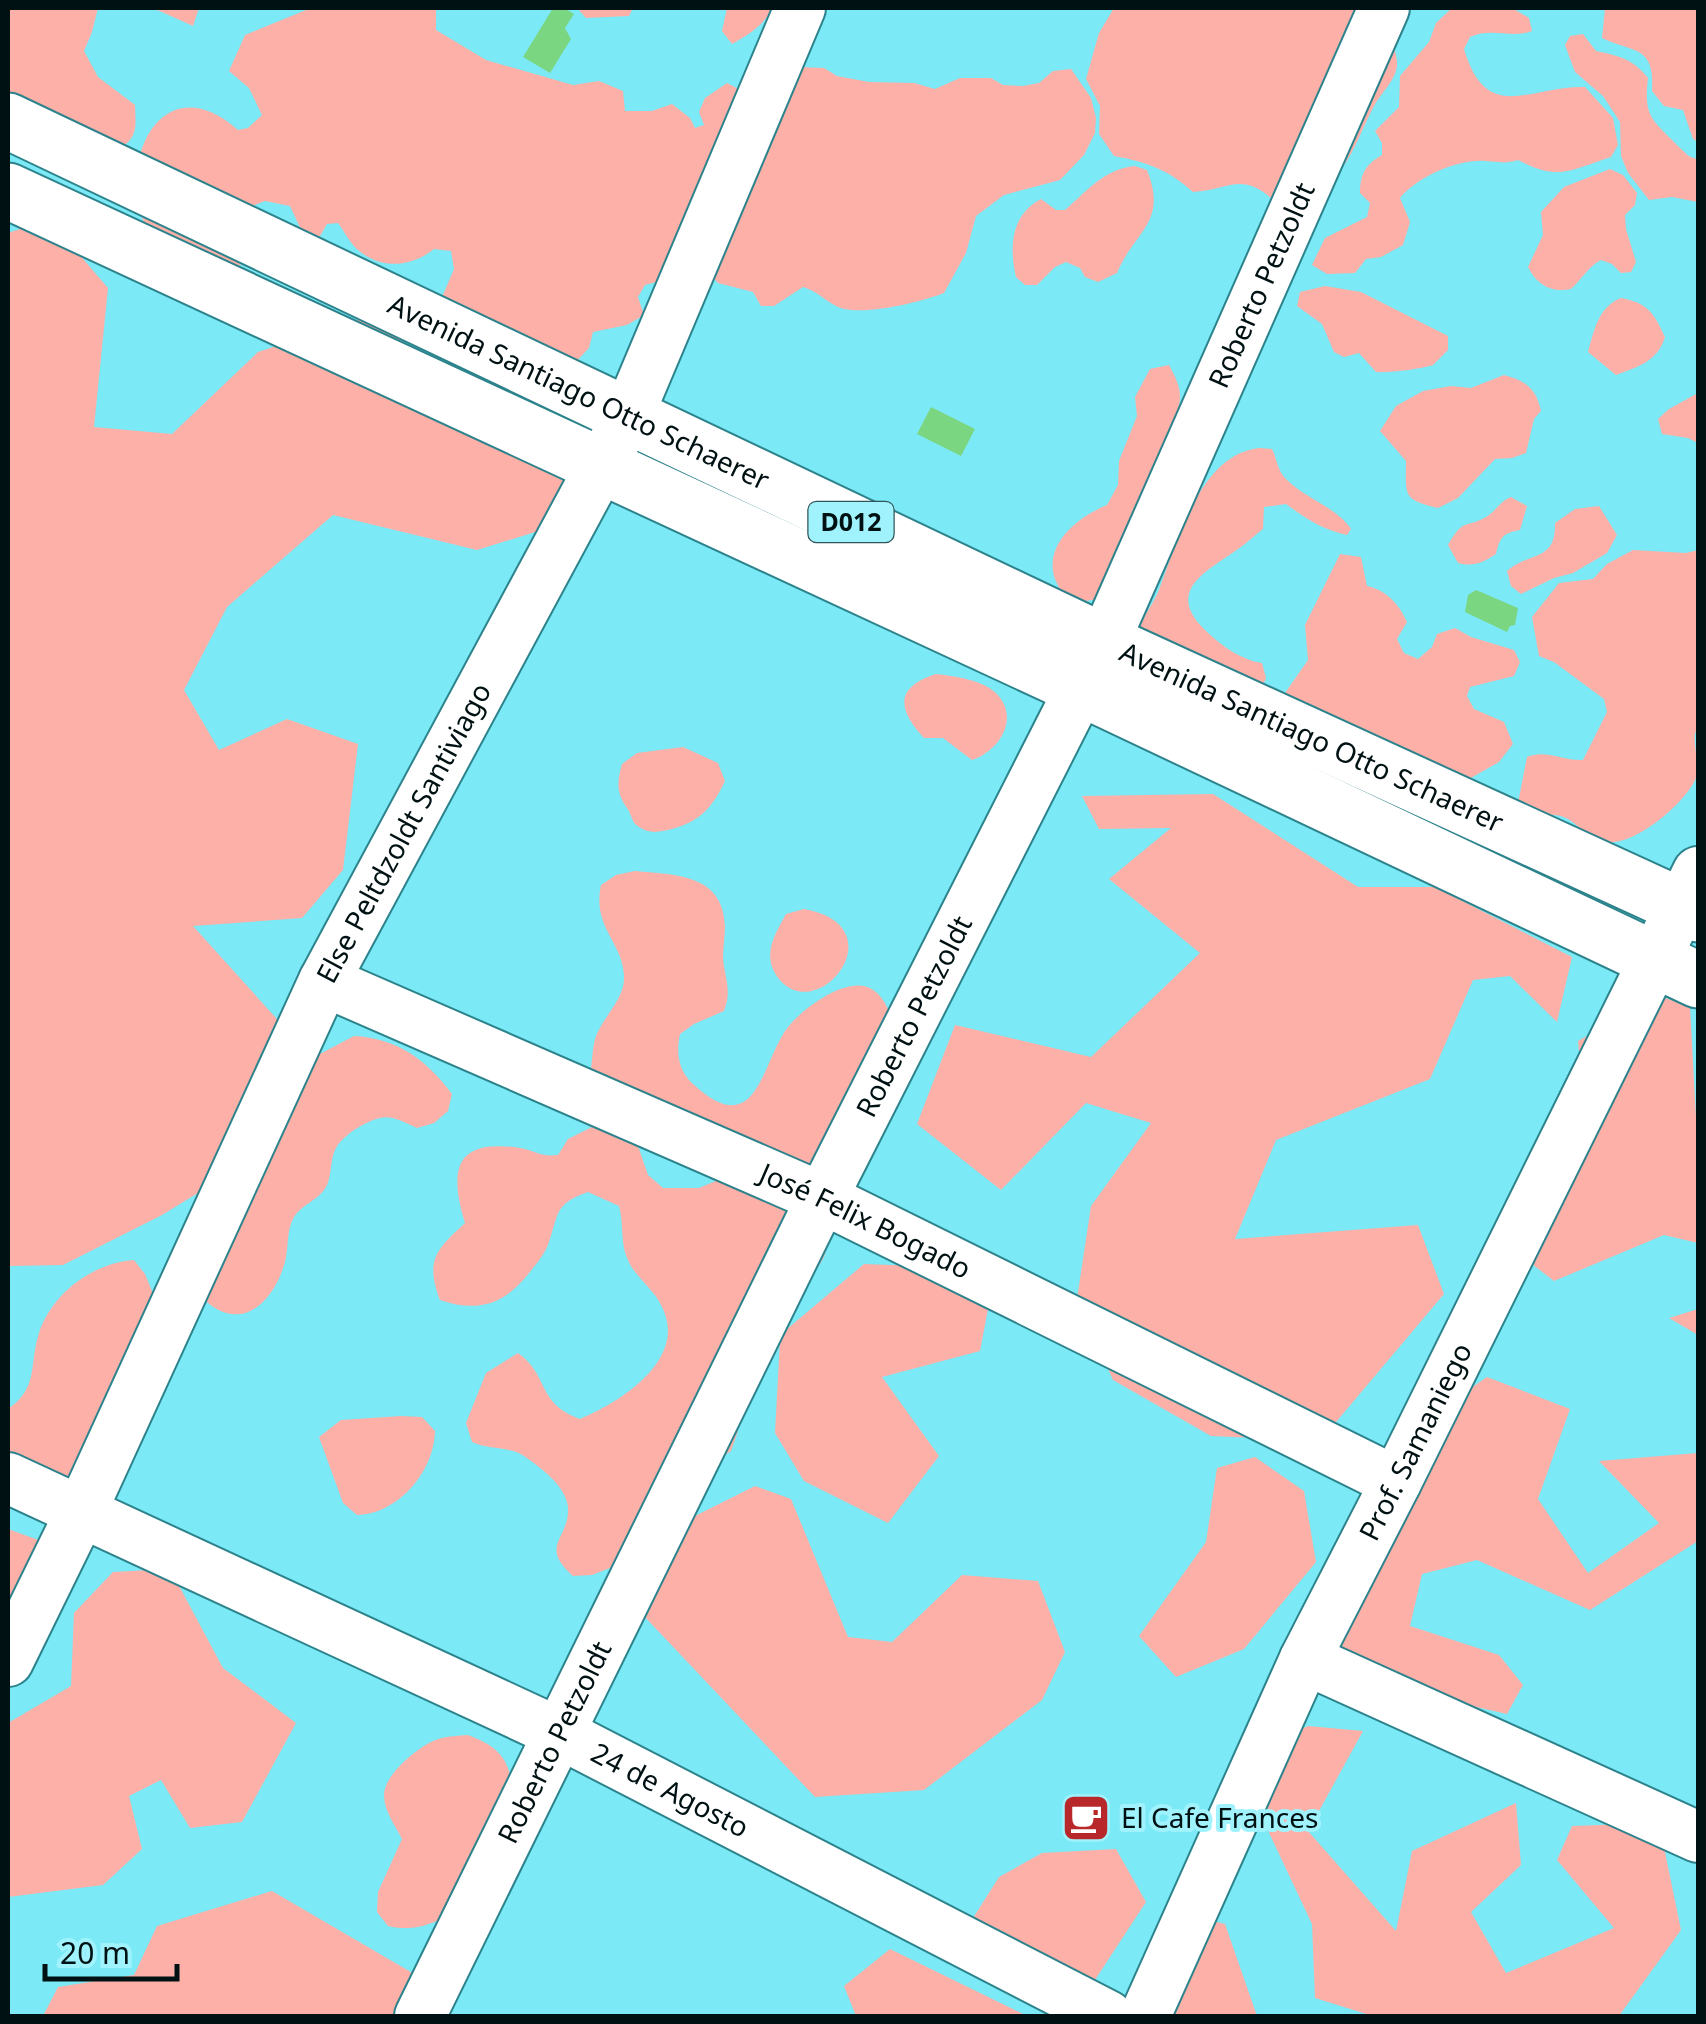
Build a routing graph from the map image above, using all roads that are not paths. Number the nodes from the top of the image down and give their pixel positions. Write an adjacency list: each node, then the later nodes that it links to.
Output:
1 (800, 8): 5 (street, Else Peltdzoldt Santiviago)
2 (1384, 8): 7 (street, Roberto Petzoldt)
3 (8, 121): 5 (main road, Avenida Santiago Otto Schaerer / D012)
4 (8, 190): 6 (main road, Avenida Santiago Otto Schaerer / D012)
5 (628, 416): 6 (street, Else Peltdzoldt Santiviago); 7 (main road, Avenida Santiago Otto Schaerer / D012)
6 (601, 464): 7 (main road, Avenida Santiago Otto Schaerer / D012); 10 (street, Else Peltdzoldt Santiviago)
7 (1092, 665): 8 (main road, Avenida Santiago Otto Schaerer / D012); 9 (main road, Avenida Santiago Otto Schaerer / D012); 11 (street, Roberto Petzoldt)
8 (1693, 897): 9 (street, Prof. Samaniego)
9 (1677, 970): 13 (street, Prof. Samaniego)
10 (324, 982): 11 (street, José Felix Bogado); 14 (street, Else Peltdzoldt Santiviago)
11 (822, 1198): 13 (street, José Felix Bogado); 17 (street, Roberto Petzoldt)
12 (8, 1478): 14 (street, 24 de Agosto)
13 (1396, 1482): 15 (street, Prof. Samaniego)
14 (81, 1512): 16 (street, Else Peltdzoldt Santiviago); 17 (street, 24 de Agosto)
15 (1305, 1659): 18 (street); 21 (street, Prof. Samaniego)
16 (8, 1661)
17 (559, 1734): 19 (street, Roberto Petzoldt); 20 (street, 24 de Agosto)
18 (1698, 1837)
19 (420, 2016)
20 (1108, 2016)
21 (1145, 2016)

